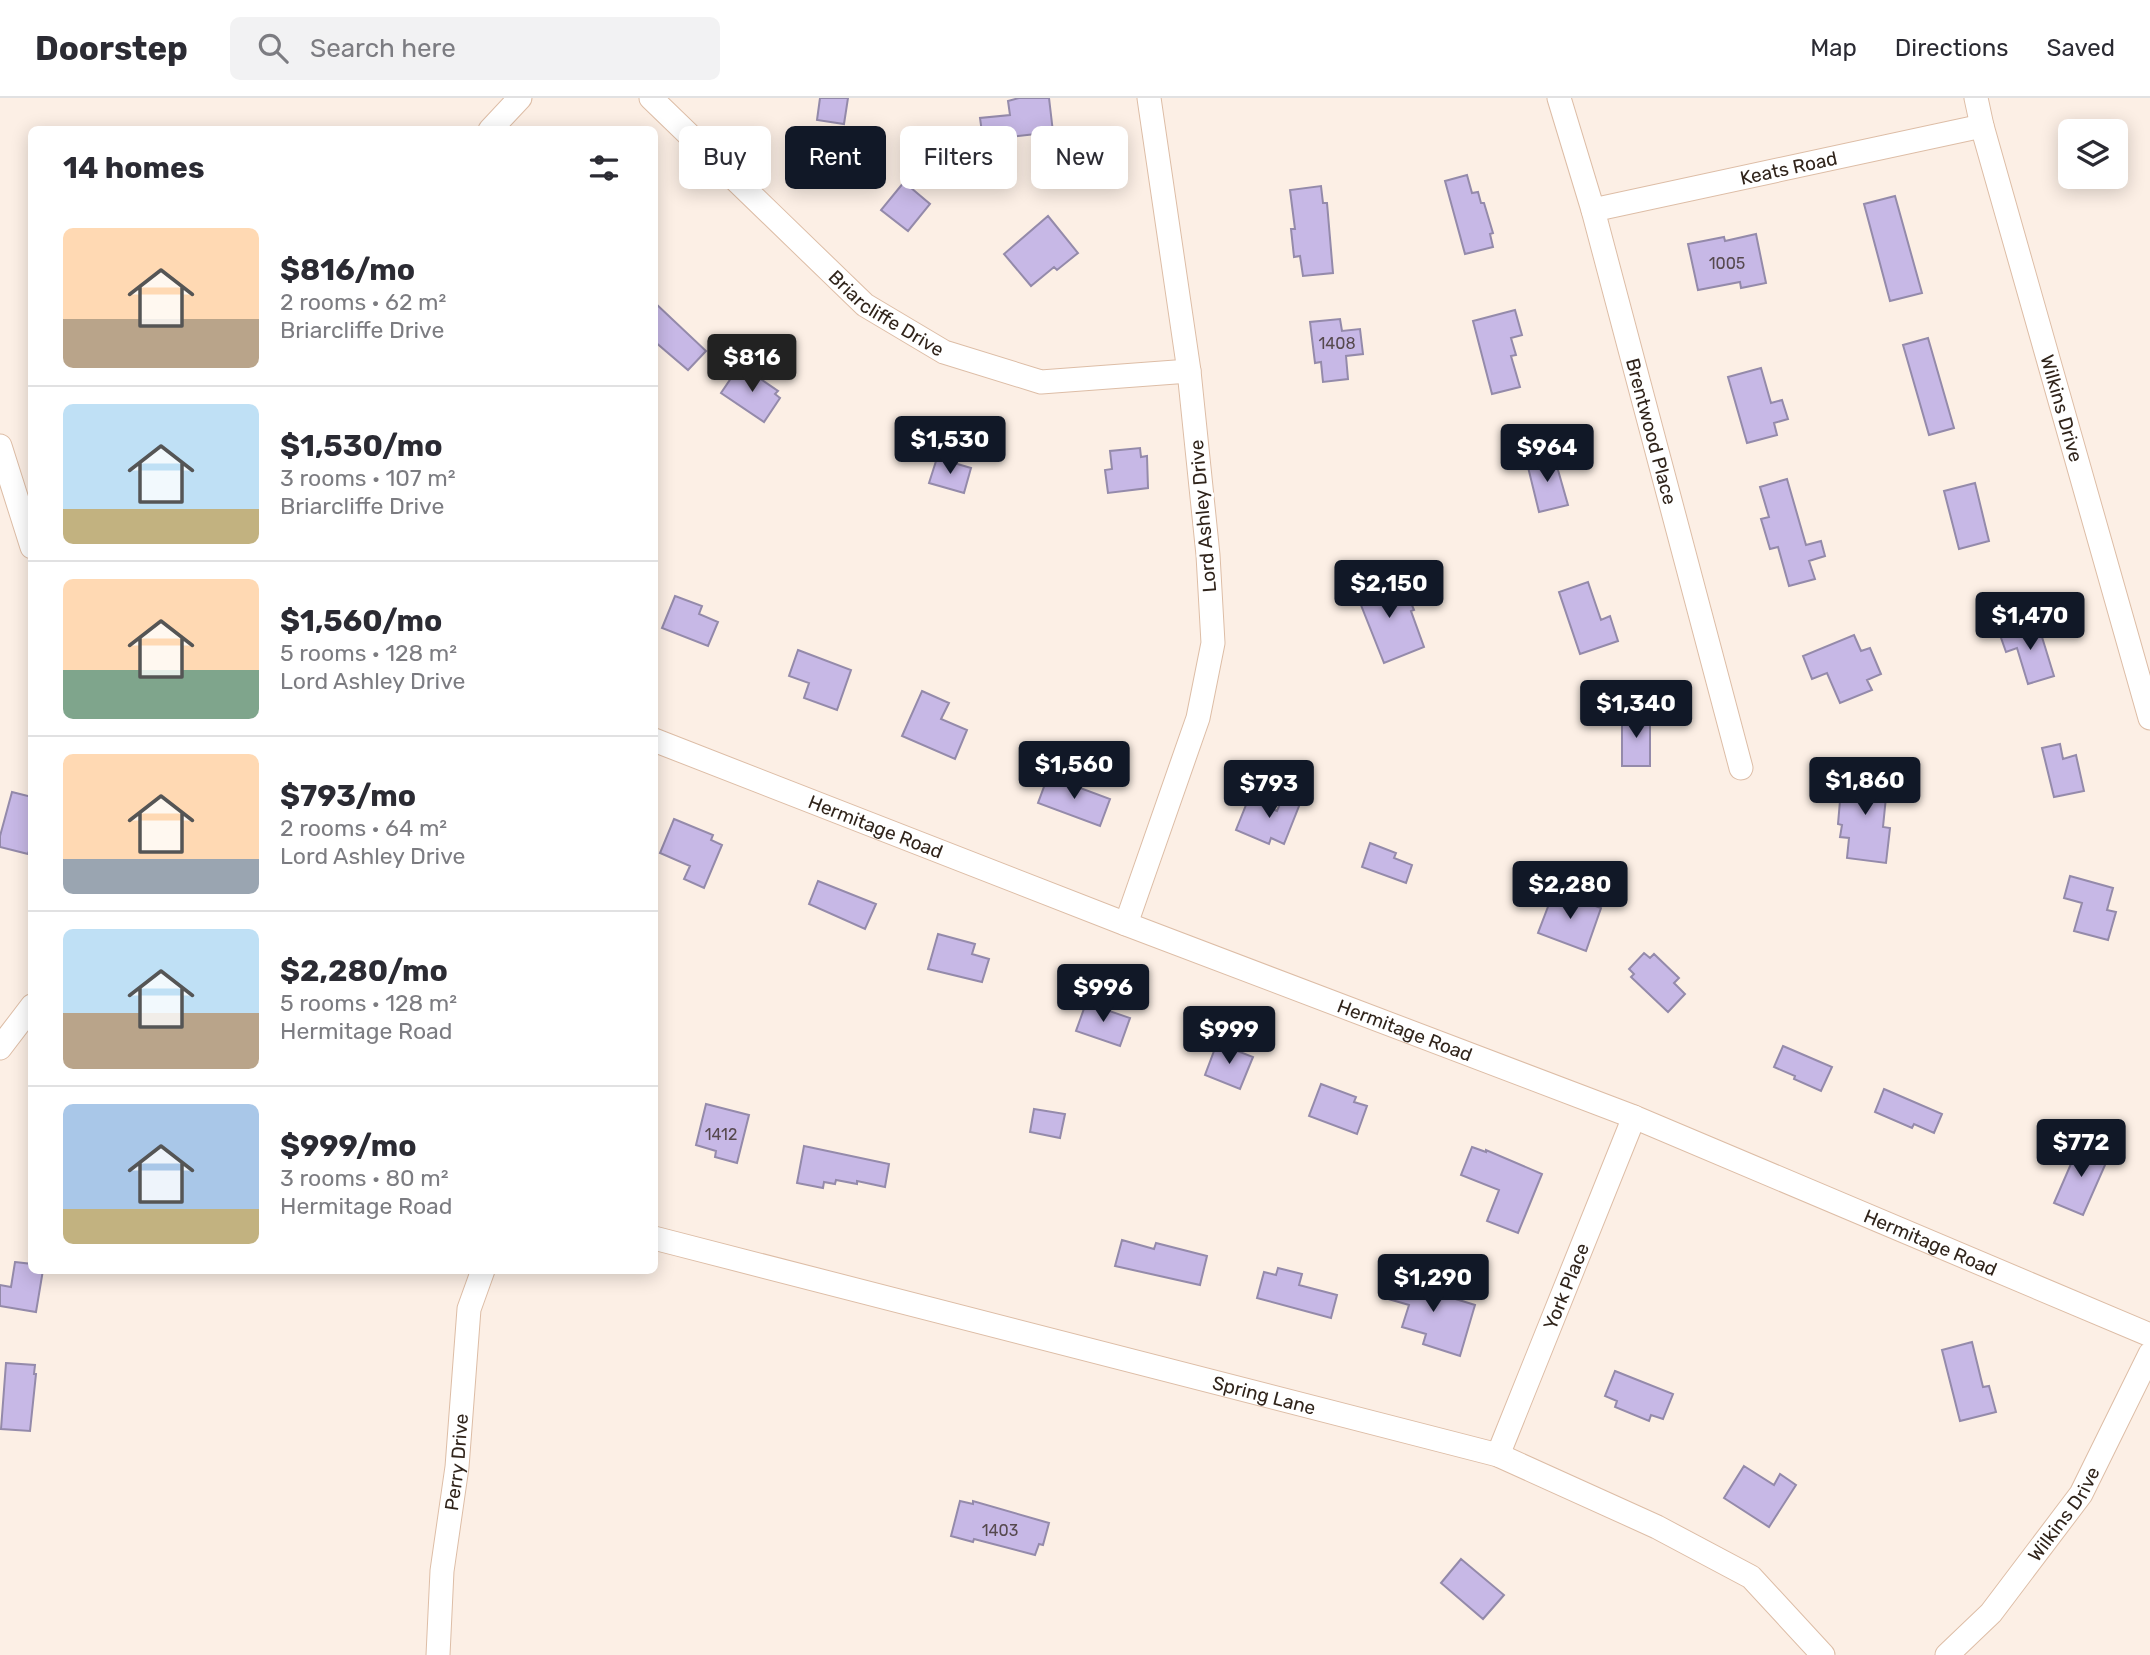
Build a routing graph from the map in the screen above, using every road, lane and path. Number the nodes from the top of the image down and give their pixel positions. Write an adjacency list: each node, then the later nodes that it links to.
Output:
1 (520, 98): 6 (street)
2 (651, 98): 9 (street, Briarcliffe Drive)
3 (1149, 98): 9 (street, Lord Ashley Drive)
4 (1559, 98): 8 (street, Brentwood Place)
5 (1976, 98): 7 (street, Wilkins Drive)
6 (494, 126)
7 (1982, 126): 8 (street, Keats Road); 12 (street, Wilkins Drive)
8 (1593, 210): 14 (street, Brentwood Place)
9 (1189, 371): 15 (street, Lord Ashley Drive)
10 (0, 446): 11 (street)
11 (28, 535)
12 (2150, 718)
13 (658, 742): 15 (street, Hermitage Road)
14 (1741, 768)
15 (1126, 924): 18 (street, Hermitage Road)
16 (28, 1011): 17 (street)
17 (0, 1048)
18 (1634, 1117): 21 (street, Hermitage Road); 23 (street, York Place)
19 (658, 1239): 23 (street, Spring Lane)
20 (482, 1274): 24 (street, Perry Drive)
21 (2150, 1335)
22 (2150, 1354): 26 (street, Wilkins Drive)
23 (1498, 1455): 25 (street, Spring Lane)
24 (438, 1655)
25 (1823, 1655)
26 (1947, 1655)

